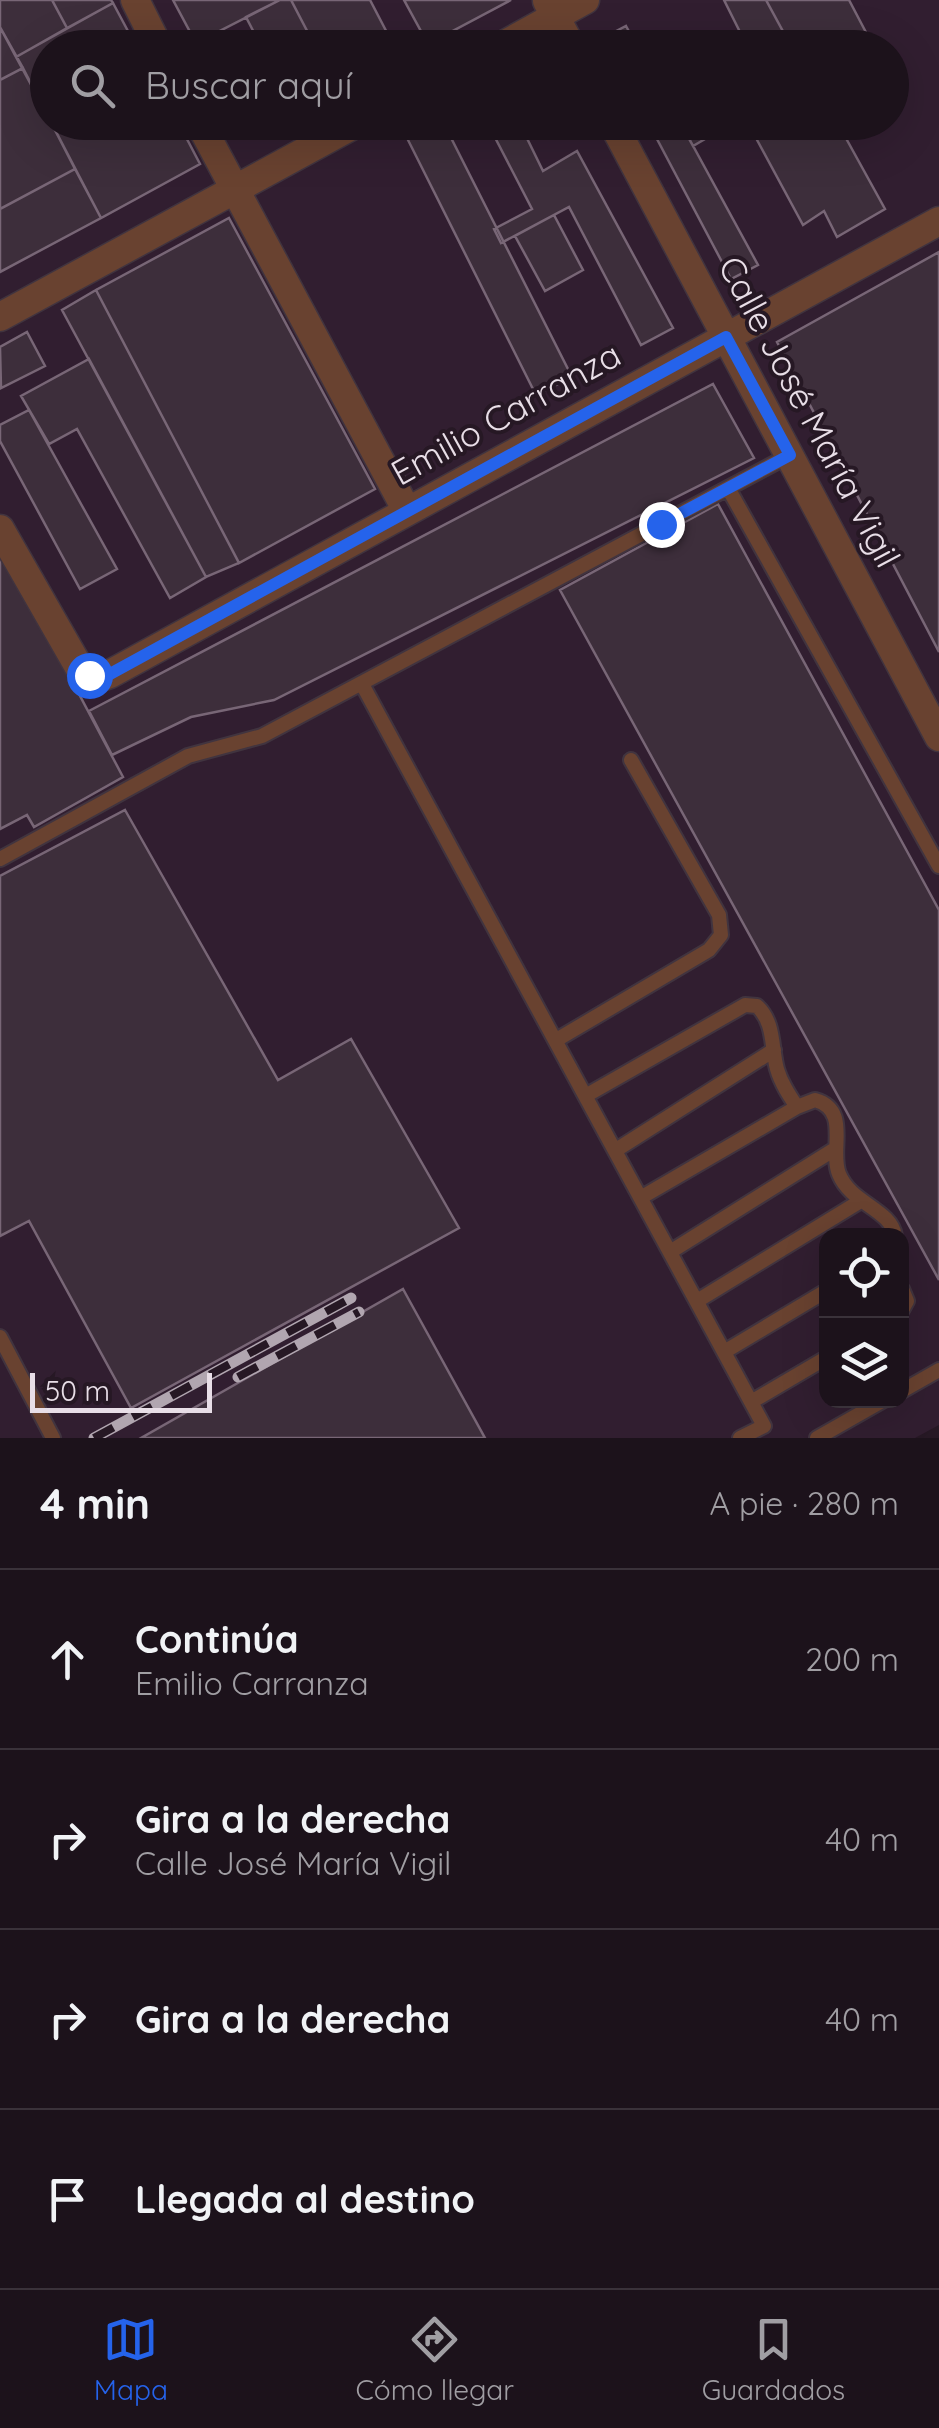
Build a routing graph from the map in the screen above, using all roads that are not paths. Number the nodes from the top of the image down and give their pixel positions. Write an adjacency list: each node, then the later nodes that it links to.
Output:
1 (134, 0): 4 (street)
2 (585, 0): 3 (street)
3 (551, 8): 5 (street)
4 (150, 30)
5 (522, 30)
6 (208, 140): 9 (street)
7 (326, 140): 9 (street)
8 (622, 140): 12 (street, Calle José María Vigil)
9 (234, 190): 11 (street); 15 (street)
10 (939, 221): 12 (street, Emilio Carranza)
11 (0, 317)
12 (726, 337): 13 (street, Calle José María Vigil); 15 (street, Emilio Carranza)
13 (790, 455): 14 (lane); 18 (street, Calle José María Vigil)
14 (728, 488): 17 (lane); 21 (lane)
15 (408, 511): 16 (street, Emilio Carranza)
16 (0, 529)
17 (362, 684): 20 (lane); 22 (lane)
18 (939, 737)
19 (631, 760): 22 (lane)
20 (0, 858)
21 (939, 866)
22 (558, 1039): 24 (lane)
23 (774, 1050): 24 (lane); 25 (lane); 27 (lane)
24 (588, 1094): 27 (lane)
25 (798, 1106): 26 (lane); 28 (lane)
26 (835, 1149): 29 (lane); 31 (lane)
27 (616, 1150): 28 (lane)
28 (642, 1197): 31 (lane)
29 (859, 1202): 30 (lane); 33 (lane)
30 (892, 1228)
31 (670, 1252): 33 (lane)
32 (819, 1295): 35 (lane)
33 (697, 1301): 35 (lane)
34 (0, 1337): 42 (lane)
35 (724, 1352): 39 (lane)
36 (819, 1362): 39 (lane)
37 (939, 1370): 38 (lane)
38 (909, 1387)
39 (751, 1402): 41 (lane)
40 (870, 1408): 44 (lane)
41 (767, 1432): 43 (lane)
42 (53, 1438)
43 (740, 1438)
44 (816, 1438)

